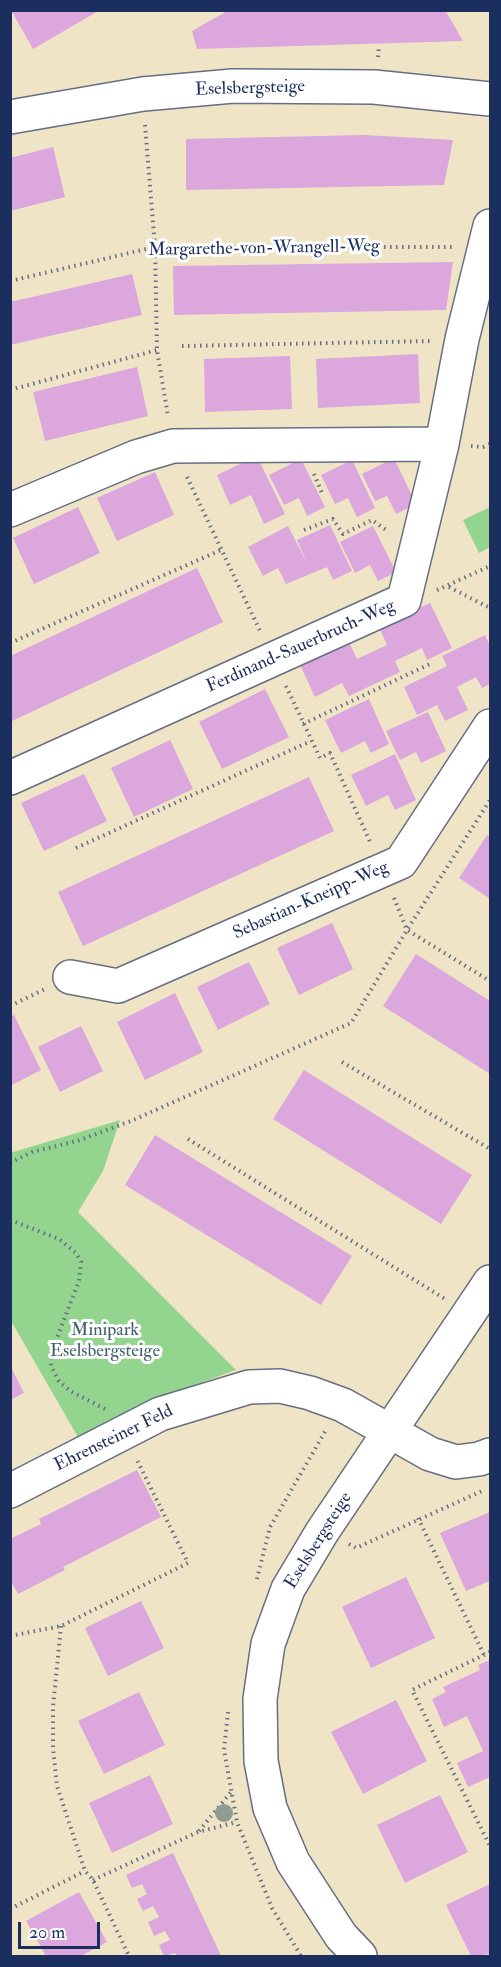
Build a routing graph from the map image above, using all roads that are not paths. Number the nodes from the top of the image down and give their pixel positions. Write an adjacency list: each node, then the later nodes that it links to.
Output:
1 (490, 99): 2 (street, Eselsbergsteige)
2 (10, 117)
3 (488, 236): 4 (street, Ferdinand-Sauerbruch-Weg)
4 (442, 444): 5 (street); 7 (street, Ferdinand-Sauerbruch-Weg)
5 (10, 510)
6 (490, 726): 8 (street, Sebastian-Kneipp-Weg)
7 (10, 778)
8 (70, 977)
9 (490, 1282): 10 (street, Eselsbergsteige)
10 (391, 1430): 11 (street, Ehrensteiner Feld); 12 (street, Ehrensteiner Feld); 13 (street, Eselsbergsteige)
11 (490, 1455)
12 (10, 1491)
13 (360, 1956)

